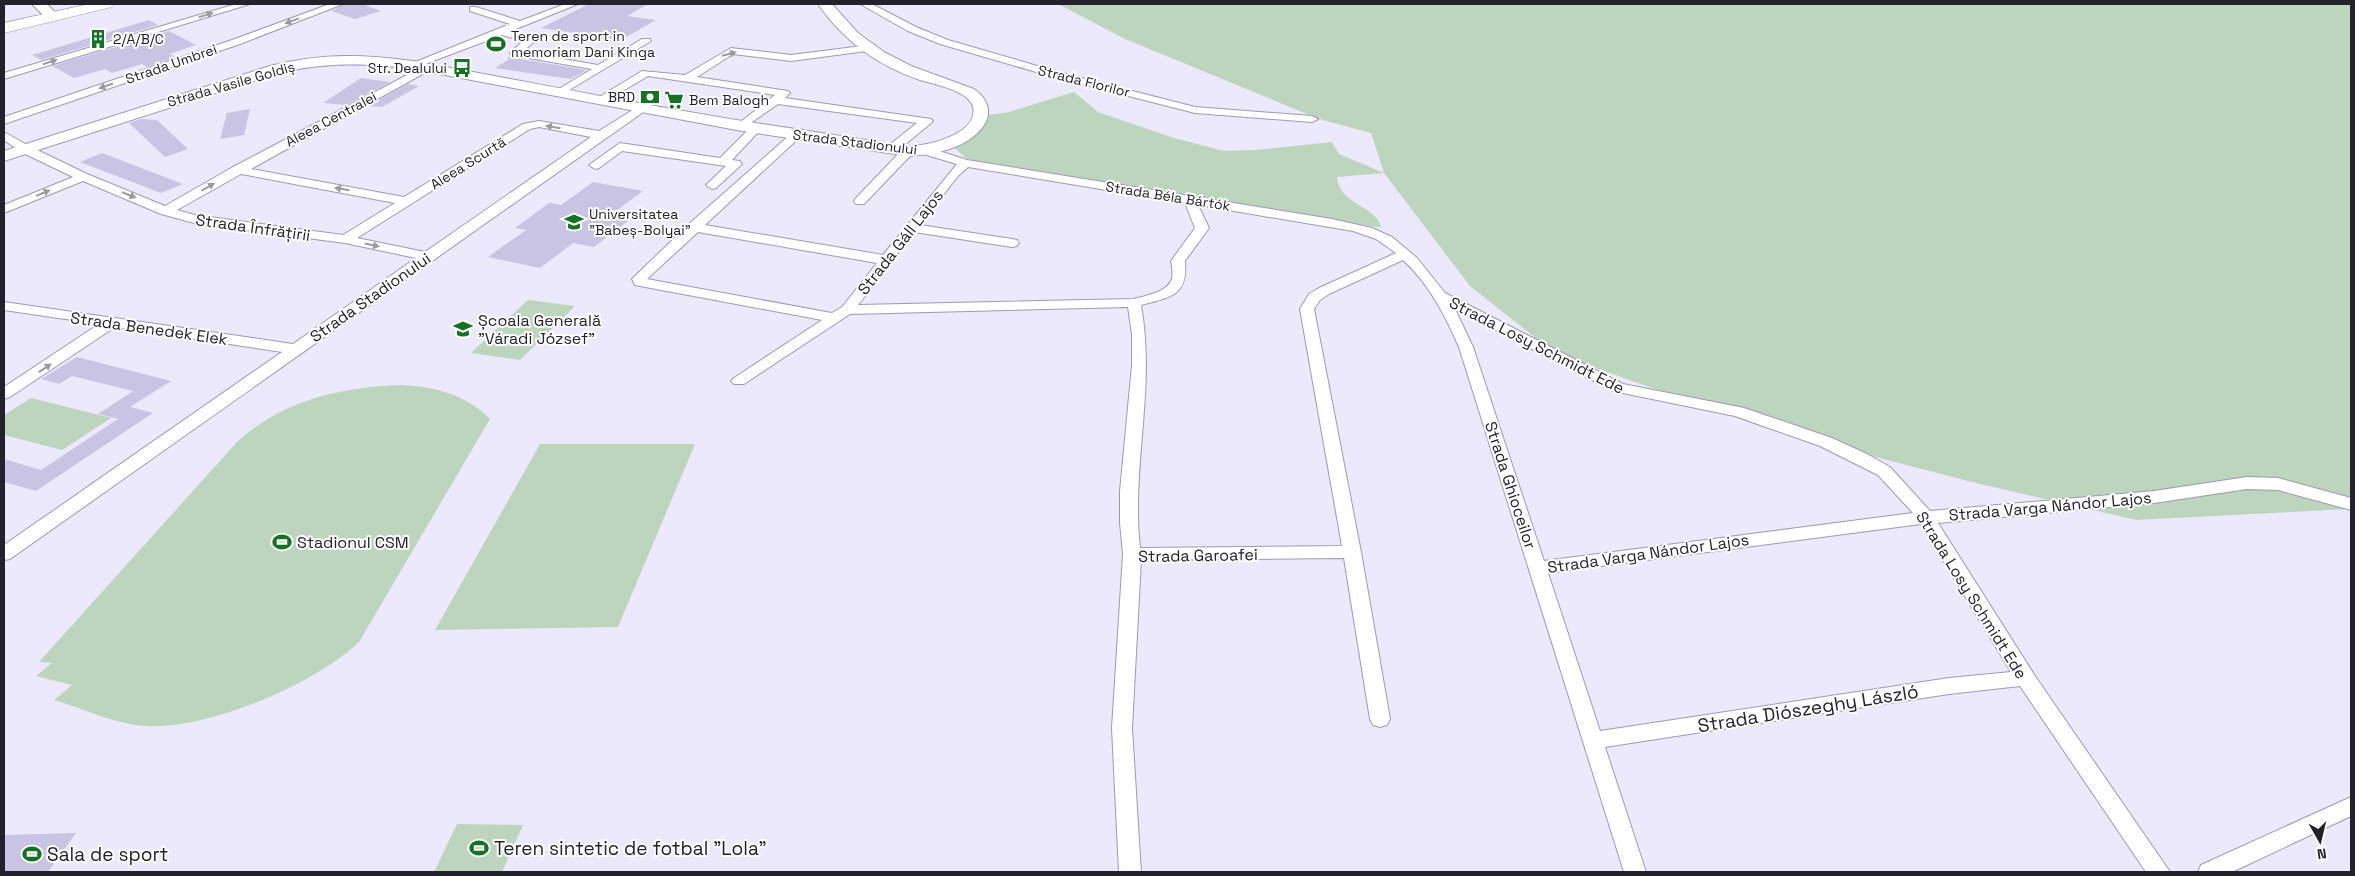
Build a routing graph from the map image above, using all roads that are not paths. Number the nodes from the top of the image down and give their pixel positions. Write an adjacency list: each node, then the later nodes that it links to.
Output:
1 (39, 4): 10 (street)
2 (106, 4): 10 (main road)
3 (245, 4): 19 (street, one-way to 3)
4 (338, 4): 26 (street, Strada Umbrei, one-way to 26)
5 (573, 4): 11 (street, Aleea Centralei)
6 (825, 4): 16 (street, Strada Stadionului)
7 (865, 4): 25 (street, Strada Florilor)
8 (883, 4): 14 (street)
9 (473, 9): 11 (street)
10 (52, 16): 12 (main road)
11 (519, 24): 13 (street, Aleea Centralei)
12 (4, 28)
13 (500, 31): 17 (street); 18 (street, Aleea Centralei)
14 (969, 38)
15 (646, 41): 21 (street)
16 (870, 48): 20 (street, one-way to 16); 33 (street, Strada Stadionului)
17 (593, 66)
18 (420, 67): 21 (street, Strada Vasile Goldiș); 31 (street, Strada Vasile Goldiș); 39 (street, Aleea Centralei)
19 (4, 76)
20 (688, 78): 22 (street); 23 (street)
21 (561, 92): 22 (street, Strada Vasile Goldiș)
22 (602, 99): 24 (street, Strada Vasile Goldiș)
23 (776, 100): 27 (street); 32 (street)
24 (643, 108): 27 (street, Strada Stadionului); 29 (street, Strada Stadionului)
25 (1312, 119)
26 (4, 121)
27 (749, 127): 30 (street, Strada Stadionului); 36 (street)
28 (4, 135): 31 (street, Strada Înfrățirii)
29 (600, 135): 43 (street, Aleea Scurtă, one-way to 43); 52 (street, Strada Stadionului)
30 (796, 135): 32 (street, Strada Stadionului); 47 (street)
31 (25, 149): 35 (street, Strada Vasile Goldiș); 40 (street, Strada Înfrățirii)
32 (892, 149): 34 (street, Strada Stadionului)
33 (926, 150): 34 (street, Strada Stadionului); 37 (street, Strada Béla Bártók)
34 (908, 151): 44 (street)
35 (4, 156)
36 (723, 162): 38 (street); 41 (street)
37 (966, 163): 42 (street, Strada Béla Bártók); 48 (street, Strada Gáll Lajos)
38 (595, 165)
39 (237, 170): 43 (street, one-way to 39); 46 (street, Aleea Centralei, one-way to 39)
40 (83, 177): 45 (street, one-way to 40); 46 (street, Strada Înfrățirii, one-way to 46)
41 (712, 185)
42 (1190, 200): 51 (street, Strada Béla Bártók); 55 (street)
43 (407, 201): 49 (street, Aleea Scurtă)
44 (860, 201)
45 (4, 210)
46 (166, 210): 49 (street, Strada Înfrățirii)
47 (694, 228): 53 (street); 58 (street)
48 (911, 228): 50 (street); 53 (street, Strada Gáll Lajos)
49 (346, 239): 52 (street, Strada Înfrățirii, one-way to 52)
50 (1012, 243)
51 (1404, 254): 54 (street, Strada Ghioceilor); 65 (street)
52 (428, 257): 60 (street, Strada Stadionului)
53 (886, 260): 57 (street, Strada Gáll Lajos)
54 (1439, 295): 64 (street, Strada Losy Schmidt Ede); 68 (street, Strada Ghioceilor)
55 (1134, 303): 57 (street); 67 (street)
56 (4, 306): 59 (street, Strada Benedek Elek)
57 (847, 310): 58 (street, Strada Gáll Lajos)
58 (833, 318): 61 (street, Strada Gáll Lajos)
59 (113, 322): 60 (street, Strada Benedek Elek); 62 (street, one-way to 59)
60 (295, 349): 66 (street, Strada Stadionului)
61 (739, 381)
62 (4, 394)
63 (2351, 504): 64 (street, Strada Varga Nándor Lajos)
64 (1925, 518): 68 (street, Strada Varga Nándor Lajos); 69 (street, Strada Losy Schmidt Ede)
65 (1352, 552): 67 (street, Strada Garoafei); 70 (street)
66 (4, 554)
67 (1132, 554): 73 (street, Strada Garoafei)
68 (1538, 568): 71 (street, Strada Ghioceilor)
69 (2025, 678): 71 (street, Strada Diószeghy László); 75 (street, Strada Losy Schmidt Ede)
70 (1380, 719)
71 (1592, 741): 74 (street, Strada Ghioceilor)
72 (2351, 806): 76 (street)
73 (1130, 872)
74 (1635, 872)
75 (2159, 872)
76 (2209, 872)

